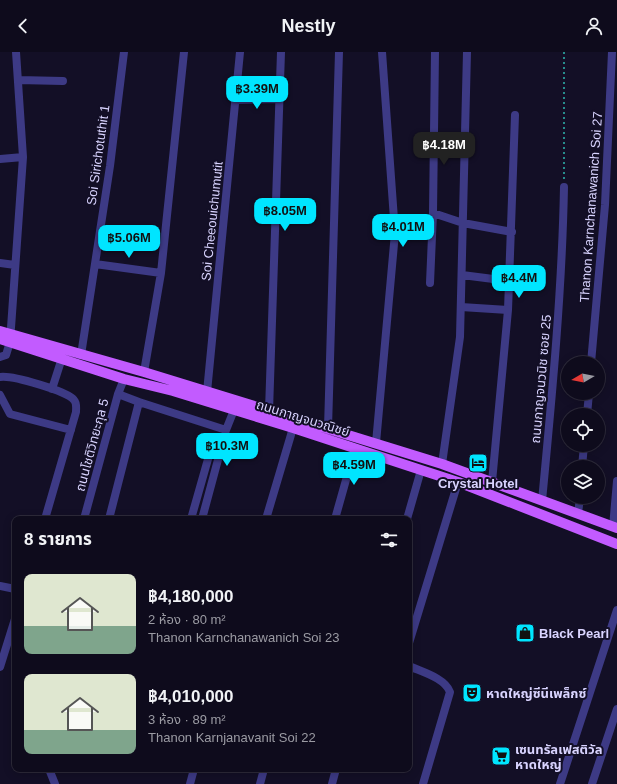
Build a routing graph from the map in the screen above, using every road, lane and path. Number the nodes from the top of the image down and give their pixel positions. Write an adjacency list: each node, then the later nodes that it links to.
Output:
1 (16, 52): 12 (street)
2 (124, 52): 24 (street, Soi Sirichotuthit 1)
3 (184, 52): 26 (street)
4 (240, 52): 15 (street, Soi Cheeouichumutit)
5 (280, 52): 14 (street)
6 (338, 52): 50 (street)
7 (382, 52): 54 (street)
8 (435, 52): 20 (street)
9 (467, 52): 21 (street)
10 (564, 52): 19 (path)
11 (612, 52): 36 (street, Thanon Karnchanawanich Soi 27)
12 (18, 80): 13 (street); 17 (street)
13 (63, 81)
14 (279, 99): 15 (street); 48 (street)
15 (236, 100): 43 (street, Soi Cheeouichumutit)
16 (515, 115): 22 (street)
17 (23, 156): 18 (street); 25 (street)
18 (0, 159)
19 (564, 188): 61 (street, ถนนกาญจนวนิช ซอย 25)
20 (433, 214): 21 (street); 29 (street)
21 (463, 223): 22 (street); 27 (street)
22 (512, 232): 28 (street)
23 (0, 263): 25 (street)
24 (95, 264): 26 (street); 35 (street, Soi Sirichotuthit 1)
25 (15, 265): 33 (street)
26 (161, 273): 39 (street)
27 (462, 275): 28 (street); 30 (street)
28 (509, 281): 31 (street)
29 (430, 283)
30 (461, 307): 31 (street); 56 (street)
31 (508, 310): 60 (street)
32 (0, 331): 33 (main road, ถนนกาญจนวณิชย์)
33 (10, 338): 34 (main road, ถนนกาญจนวณิชย์); 35 (main road, ถนนกาญจนวณิชย์); 37 (street); 38 (main road, ถนนกาญจนวณิชย์)
34 (0, 339)
35 (81, 355): 39 (main road, ถนนกาญจนวณิชย์)
36 (592, 356)
37 (0, 357)
38 (62, 358): 41 (main road, ถนนกาญจนวณิชย์); 42 (street)
39 (144, 372): 43 (main road, ถนนกาญจนวณิชย์)
40 (0, 377): 42 (street)
41 (124, 379): 44 (street, ถนนโชติวิทยะกุล 5); 47 (main road, ถนนกาญจนวณิชย์)
42 (52, 389): 51 (street)
43 (207, 392): 48 (main road, ถนนกาญจนวณิชย์)
44 (118, 394): 46 (street); 65 (street, ถนนโชติวิทยะกุล 5)
45 (0, 395): 51 (street)
46 (140, 402): 52 (street); 66 (street)
47 (234, 410): 49 (main road, ถนนกาญจนวณิชย์); 52 (street)
48 (269, 411): 49 (main road, ถนนกาญจนวณิชย์)
49 (293, 423): 50 (main road, ถนนกาญจนวณิชย์); 53 (main road, ถนนกาญจนวณิชย์); 69 (street)
50 (328, 428): 53 (main road, ถนนกาญจนวณิชย์)
51 (70, 430): 64 (street)
52 (226, 430): 68 (street)
53 (357, 443): 54 (main road, ถนนกาญจนวณิชย์); 57 (main road, ถนนกาญจนวณิชย์); 70 (street)
54 (376, 443): 56 (main road, ถนนกาญจนวณิชย์)
55 (212, 445): 67 (street)
56 (442, 464): 60 (main road, ถนนกาญจนวณิชย์)
57 (422, 470): 59 (main road, ถนนกาญจนวณิชย์); 71 (street)
58 (617, 481): 72 (street)
59 (458, 482): 73 (main road, ถนนกาญจนวณิชย์); 78 (street)
60 (492, 482): 61 (main road, ถนนกาญจนวณิชย์)
61 (542, 501): 63 (main road, ถนนกาญจนวณิชย์)
62 (579, 504): 63 (street)
63 (578, 514): 72 (main road, ถนนกาญจนวณิชย์)
64 (46, 516)
65 (85, 516)
66 (110, 516)
67 (192, 516)
68 (203, 516)
69 (267, 516)
70 (335, 516)
71 (408, 516)
72 (615, 527)
73 (617, 544)
74 (0, 586): 75 (street)
75 (12, 588)
76 (617, 610): 91 (street)
77 (12, 629): 79 (street)
78 (412, 633)
79 (0, 667)
80 (412, 667): 90 (street)
81 (617, 709): 92 (street)
82 (51, 772): 86 (street)
83 (193, 772): 87 (street)
84 (263, 772): 88 (street)
85 (335, 772): 89 (street)
86 (57, 783)
87 (190, 784)
88 (260, 784)
89 (332, 784)
90 (423, 784)
91 (560, 784)
92 (592, 784)

